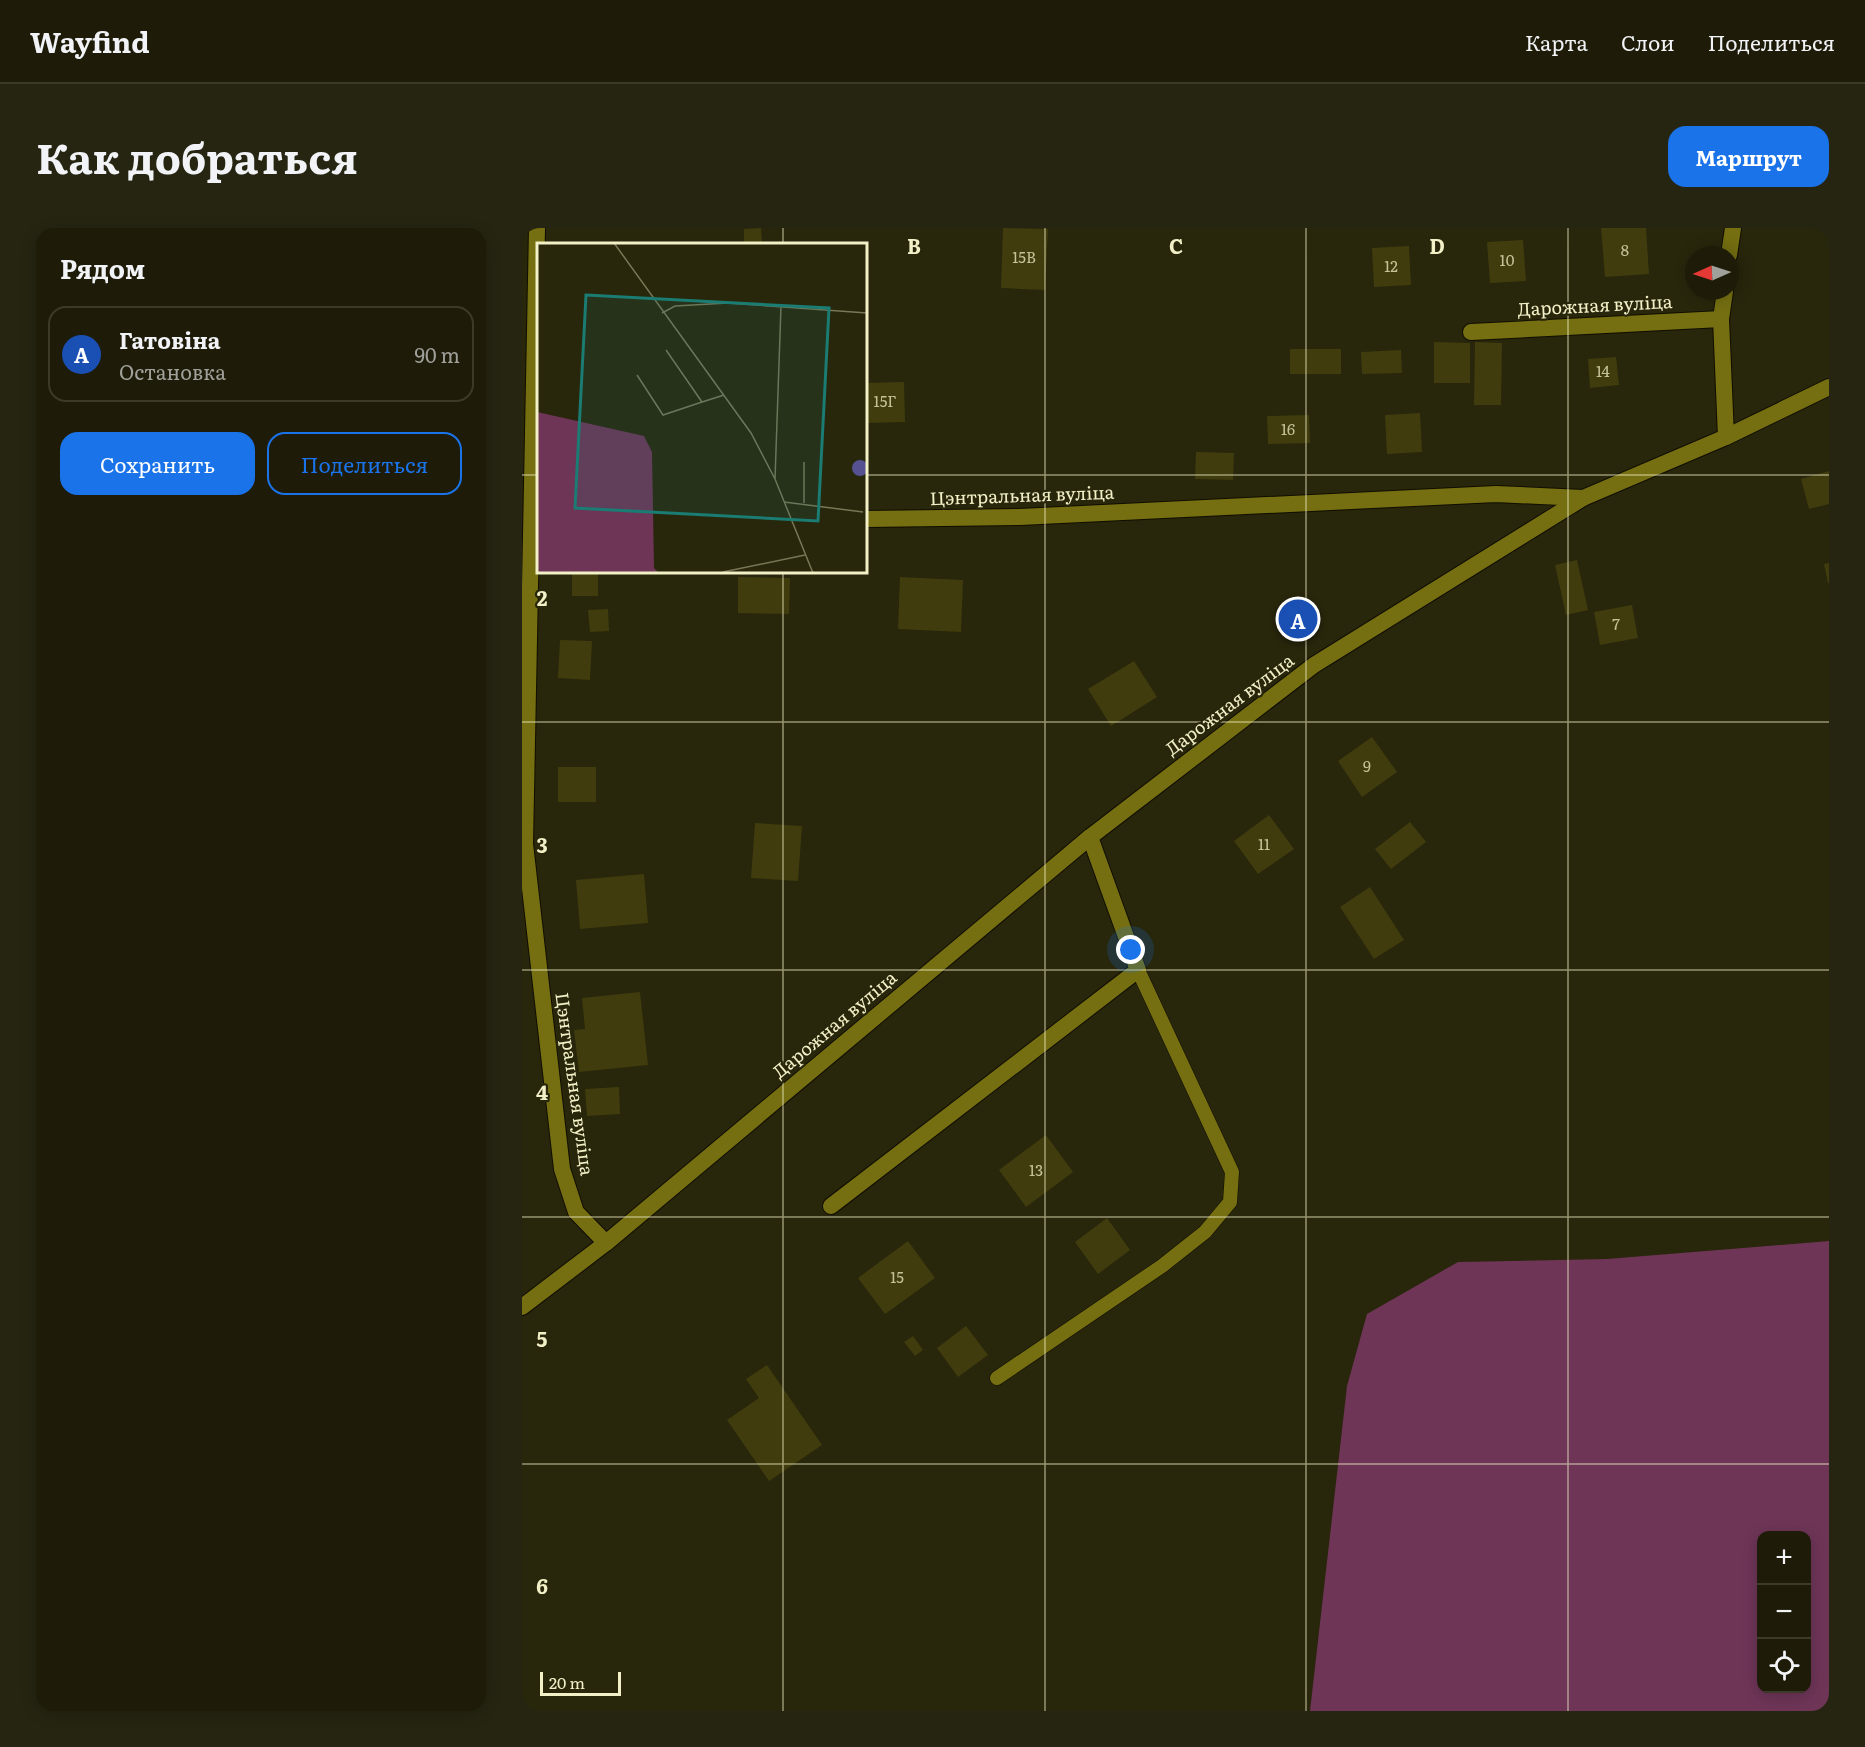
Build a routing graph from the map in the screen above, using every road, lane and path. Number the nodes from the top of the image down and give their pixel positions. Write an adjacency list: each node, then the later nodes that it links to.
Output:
1 (537, 228): 12 (street, Цэнтральная вуліца)
2 (1733, 228): 3 (street)
3 (1730, 246)
4 (1724, 300): 5 (street)
5 (1721, 319): 6 (street, Дарожная вуліца); 8 (street)
6 (1471, 332)
7 (1829, 387): 8 (street, Дарожная вуліца)
8 (1726, 437): 9 (street, Дарожная вуліца)
9 (1583, 498): 10 (street, Дарожная вуліца); 13 (street, Дарожная вуліца)
10 (1180, 510): 11 (street, Цэнтральная вуліца)
11 (867, 519)
12 (534, 522): 16 (street, Цэнтральная вуліца)
13 (1090, 837): 14 (street); 16 (street, Дарожная вуліца)
14 (1138, 970): 15 (street); 18 (lane)
15 (831, 1206)
16 (606, 1242): 17 (street, Дарожная вуліца)
17 (522, 1307)
18 (997, 1378)

